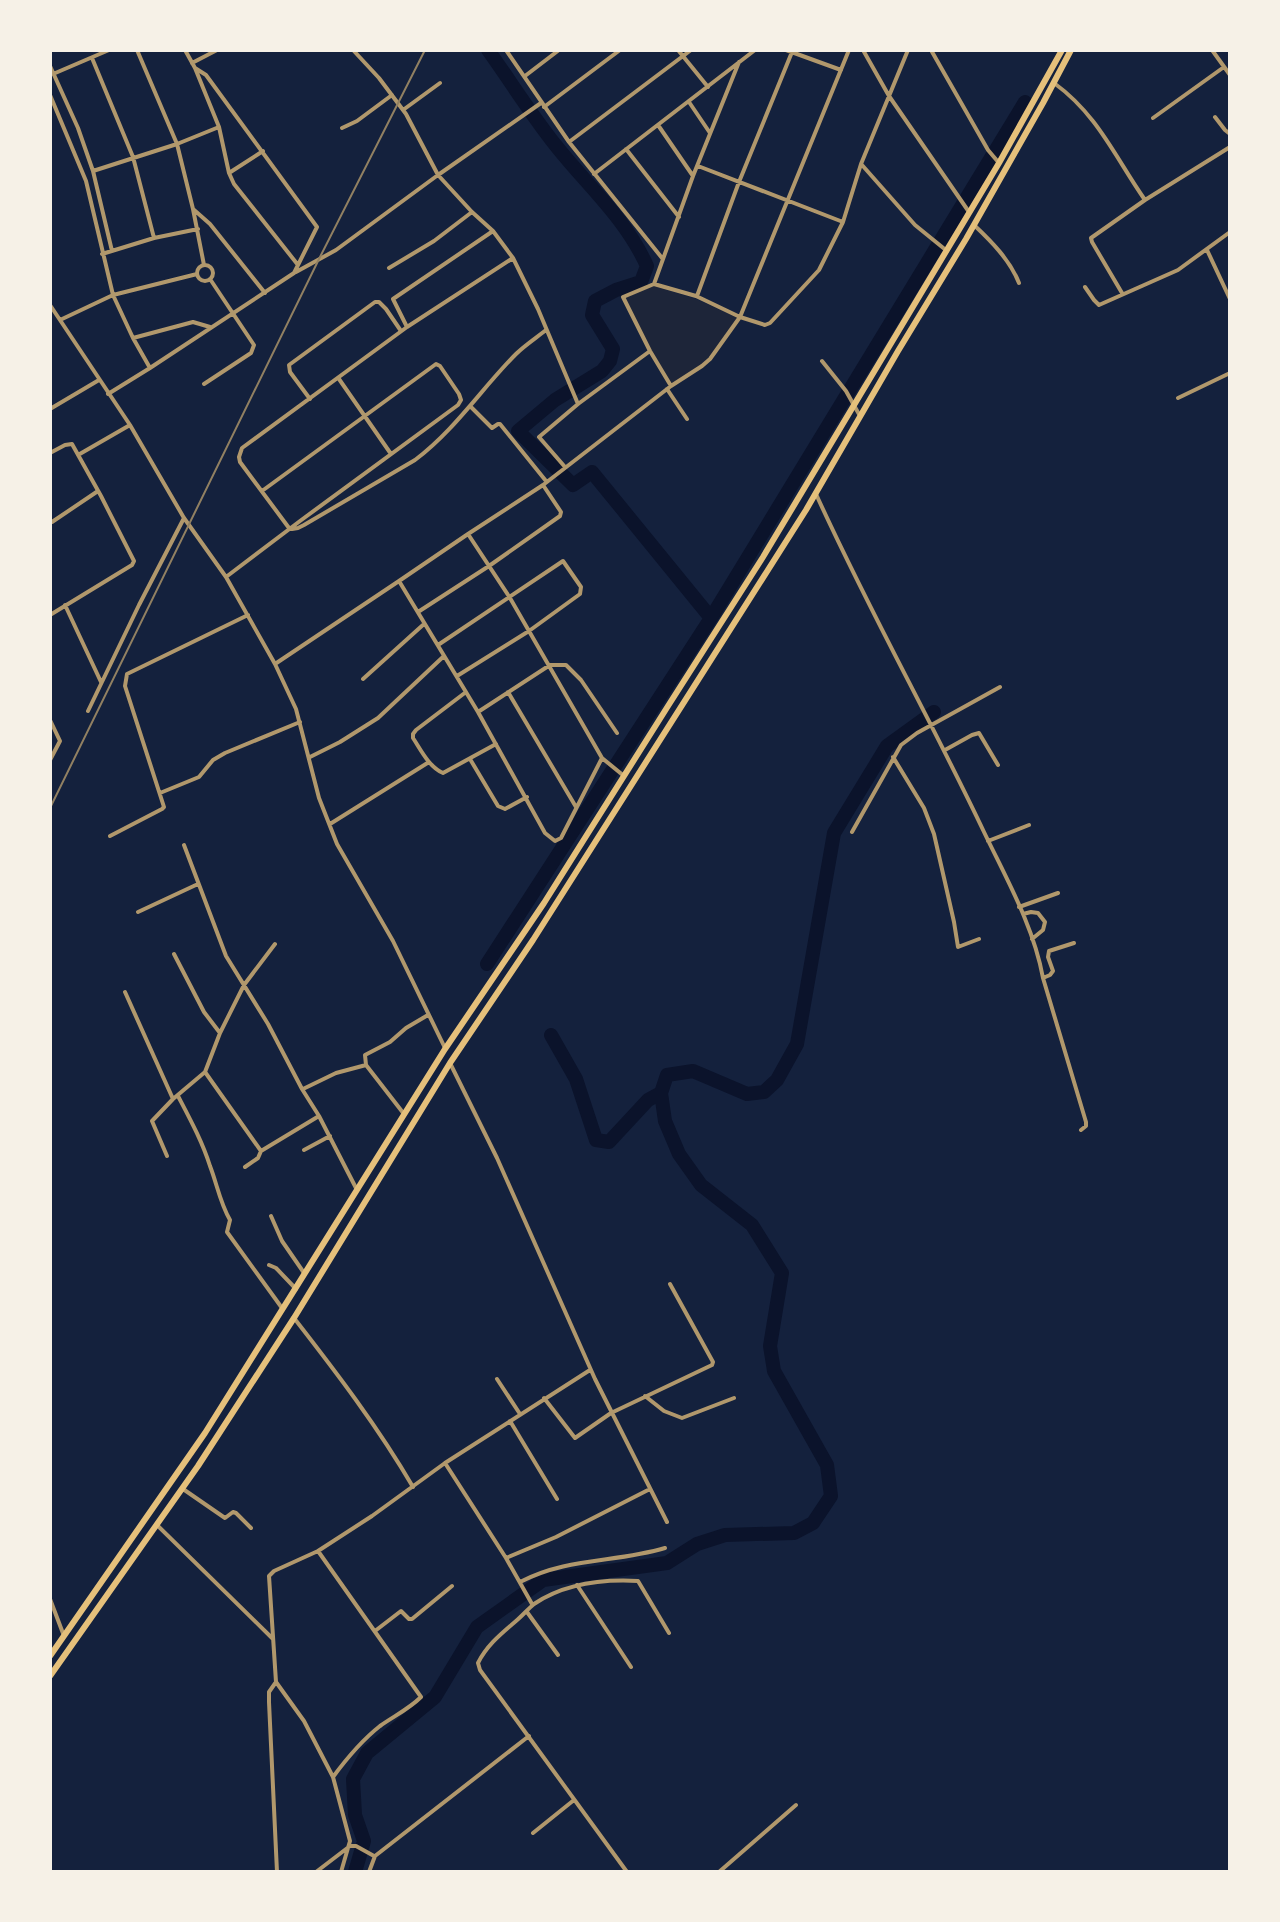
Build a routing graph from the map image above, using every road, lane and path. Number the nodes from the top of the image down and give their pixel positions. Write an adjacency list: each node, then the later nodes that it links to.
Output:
1 (109, 50): 21 (street)
2 (137, 50): 48 (street)
3 (185, 50): 24 (street)
4 (217, 50): 24 (street)
5 (353, 50): 35 (street)
6 (506, 50): 29 (street)
7 (559, 50): 29 (street)
8 (620, 50): 38 (street)
9 (678, 50): 20 (street)
10 (691, 50): 20 (street)
11 (755, 50): 22 (street)
12 (849, 50): 26 (street)
13 (863, 50): 36 (street)
14 (908, 50): 36 (street)
15 (931, 50): 53 (street)
16 (1062, 50): 30 (highway)
17 (1071, 50): 32 (highway)
18 (1212, 50): 25 (street)
19 (789, 51): 26 (street); 61 (street)
20 (683, 56): 33 (street); 47 (street)
21 (92, 58): 27 (street); 52 (street)
22 (739, 62): 33 (street); 45 (street)
23 (50, 66): 27 (street)
24 (193, 66): 43 (street); 51 (street)
25 (1224, 67): 28 (street); 41 (street)
26 (841, 70): 63 (street)
27 (53, 74): 56 (street)
28 (1230, 75)
29 (525, 76): 38 (street)
30 (1047, 78): 32 (street); 53 (highway)
31 (440, 83): 39 (street)
32 (1054, 83): 62 (street); 69 (highway)
33 (708, 87): 37 (street)
34 (50, 95): 77 (street)
35 (392, 95): 39 (street); 44 (street)
36 (889, 96): 54 (street); 65 (street)
37 (688, 102): 42 (street); 45 (street)
38 (542, 105): 47 (street); 59 (street)
39 (403, 110): 59 (street)
40 (1215, 117): 46 (street)
41 (1153, 118)
42 (658, 124): 50 (street); 60 (street)
43 (219, 127): 48 (street); 57 (street)
44 (342, 128)
45 (710, 133): 55 (street)
46 (1230, 134)
47 (569, 142): 58 (street)
48 (177, 144): 52 (street); 64 (street)
49 (1230, 147): 62 (street)
50 (626, 149): 58 (street); 67 (street)
51 (263, 151): 57 (street); 81 (street)
52 (133, 157): 56 (street); 73 (street)
53 (998, 162): 65 (highway)
54 (861, 164): 68 (street); 75 (street)
55 (698, 166): 60 (street); 61 (street)
56 (93, 171): 76 (street)
57 (229, 173): 81 (street)
58 (594, 174): 79 (street)
59 (438, 175): 66 (street); 83 (street)
60 (693, 176): 67 (street)
61 (739, 182): 63 (street); 92 (street)
62 (1145, 200): 90 (street)
63 (787, 201): 68 (street); 96 (street)
64 (193, 209): 70 (street); 89 (street)
65 (968, 210): 75 (highway)
66 (472, 212): 71 (street); 82 (street)
67 (679, 217): 79 (street)
68 (843, 222): 96 (street)
69 (974, 225): 86 (street); 119 (highway)
70 (198, 229): 73 (street); 80 (street)
71 (493, 231): 78 (street); 99 (street)
72 (1230, 232): 74 (street)
73 (154, 238): 76 (street)
74 (1207, 249): 90 (street); 93 (street)
75 (944, 250): 115 (highway)
76 (112, 251): 77 (street)
77 (102, 254): 91 (street)
78 (513, 258): 99 (street); 100 (street)
79 (662, 258): 87 (street)
80 (204, 265): 84 (street); 85 (street)
81 (298, 265): 83 (street)
82 (389, 268)
83 (294, 273): 89 (street)
84 (197, 274): 85 (street); 91 (street)
85 (210, 279): 95 (street)
86 (1019, 283)
87 (654, 284): 92 (street); 103 (street)
88 (1085, 287): 90 (street)
89 (265, 293): 95 (street)
90 (1122, 293)
91 (113, 295): 97 (street); 102 (street)
92 (696, 296): 96 (street)
93 (1230, 299)
94 (50, 305): 97 (street)
95 (234, 313): 98 (street); 109 (street)
96 (740, 317): 110 (street)
97 (59, 321): 108 (street)
98 (210, 327): 102 (street); 105 (street)
99 (407, 327): 101 (street)
100 (546, 330): 114 (street); 116 (street)
101 (401, 331): 107 (street); 113 (street)
102 (133, 338): 105 (street)
103 (650, 351): 110 (street); 114 (street)
104 (822, 361): 115 (street)
105 (150, 368): 111 (street)
106 (1230, 373): 112 (street)
107 (339, 379): 113 (street); 118 (street)
108 (99, 380): 111 (street); 117 (street)
109 (204, 384)
110 (669, 387): 120 (street); 125 (street)
111 (108, 394): 121 (street)
112 (1178, 398)
113 (310, 399): 128 (street)
114 (577, 402): 125 (street)
115 (853, 403): 119 (street); 169 (highway)
116 (470, 406): 126 (street); 132 (street)
117 (50, 409)
118 (365, 416): 123 (street); 123 (street); 128 (street)
119 (860, 416): 129 (highway)
120 (687, 419)
121 (130, 425): 124 (street); 130 (street)
122 (50, 453): 124 (street)
123 (391, 454): 132 (street)
124 (78, 455): 127 (street)
125 (564, 468): 126 (street)
126 (544, 484): 133 (street); 134 (street)
127 (98, 491): 131 (street); 138 (street)
128 (262, 491): 132 (street)
129 (816, 494): 158 (street); 195 (highway)
130 (184, 518): 135 (street); 150 (street)
131 (52, 522)
132 (289, 528): 135 (street)
133 (468, 534): 134 (street); 136 (street)
134 (489, 566): 137 (street); 139 (street)
135 (226, 577): 141 (street)
136 (399, 581): 139 (street); 146 (street)
137 (510, 598): 143 (street); 143 (street); 144 (street)
138 (65, 605): 140 (street); 150 (street)
139 (418, 612): 142 (street)
140 (50, 615)
141 (248, 615): 146 (street); 170 (street)
142 (424, 624): 144 (street); 149 (street)
143 (529, 631): 147 (street); 148 (street)
144 (438, 646): 145 (street)
145 (444, 656): 148 (street); 162 (street)
146 (275, 664): 157 (street)
147 (550, 665): 153 (street); 159 (street); 164 (street)
148 (457, 676): 152 (street)
149 (363, 679)
150 (102, 684): 154 (street)
151 (1000, 687): 158 (street)
152 (466, 692): 155 (street); 167 (street)
153 (508, 692): 155 (street); 172 (street)
154 (88, 711)
155 (478, 712): 160 (street)
156 (50, 720): 166 (street)
157 (300, 722): 162 (street); 170 (street)
158 (930, 723): 161 (street); 163 (street)
159 (617, 733)
160 (496, 744): 165 (street); 171 (street)
161 (945, 750): 168 (street); 177 (street)
162 (310, 757): 173 (street)
163 (893, 757): 175 (street); 184 (street)
164 (602, 758): 169 (street); 172 (street)
165 (470, 759): 167 (street); 171 (street)
166 (50, 760)
167 (429, 762): 173 (street)
168 (998, 765)
169 (622, 775): 194 (highway)
170 (160, 793): 176 (street)
171 (527, 797): 172 (street)
172 (576, 807)
173 (329, 825): 192 (street)
174 (1029, 825): 177 (street)
175 (852, 832)
176 (110, 836)
177 (988, 841): 181 (street)
178 (184, 845): 179 (street)
179 (198, 884): 182 (street); 190 (street)
180 (1058, 893): 181 (street)
181 (1019, 907): 183 (street)
182 (138, 912)
183 (1022, 915): 185 (street); 185 (street)
184 (979, 939)
185 (1032, 939): 189 (street)
186 (1074, 943): 189 (street)
187 (275, 944): 190 (street)
188 (174, 954): 193 (street)
189 (1043, 978): 202 (street)
190 (244, 985): 193 (street); 198 (street)
191 (125, 992): 199 (street)
192 (429, 1014): 194 (street); 196 (street)
193 (220, 1033): 197 (street)
194 (445, 1049): 200 (highway)
195 (450, 1063): 215 (highway); 216 (street)
196 (366, 1065): 198 (street); 200 (street)
197 (205, 1072): 199 (street); 205 (street)
198 (302, 1089): 201 (street)
199 (175, 1098): 206 (street); 214 (street)
200 (404, 1114): 208 (highway)
201 (319, 1116): 203 (street); 205 (street)
202 (1081, 1130)
203 (330, 1136): 204 (street); 208 (street)
204 (304, 1150)
205 (261, 1151): 207 (street)
206 (167, 1156)
207 (245, 1167)
208 (357, 1190): 211 (highway)
209 (271, 1216): 211 (street)
210 (269, 1265): 213 (street)
211 (304, 1273): 213 (highway)
212 (670, 1284): 218 (street)
213 (296, 1289): 214 (highway)
214 (282, 1309): 243 (highway)
215 (294, 1318): 225 (street); 226 (highway)
216 (590, 1370): 219 (street); 221 (street)
217 (497, 1379): 222 (street)
218 (645, 1396): 220 (street); 221 (street)
219 (544, 1398): 221 (street); 222 (street)
220 (734, 1398)
221 (611, 1413): 227 (street)
222 (520, 1414): 223 (street)
223 (510, 1421): 224 (street); 228 (street)
224 (445, 1463): 225 (street); 234 (street)
225 (413, 1487): 233 (street)
226 (183, 1489): 230 (highway); 231 (street)
227 (650, 1489): 229 (street); 234 (street)
228 (557, 1499)
229 (667, 1522)
230 (157, 1525): 244 (street); 248 (highway)
231 (251, 1528)
232 (665, 1548): 235 (street)
233 (318, 1551): 241 (street); 244 (street)
234 (506, 1558): 235 (street)
235 (521, 1584): 239 (street)
236 (577, 1585): 239 (street); 242 (street); 247 (street)
237 (452, 1586): 241 (street)
238 (50, 1599): 243 (street)
239 (532, 1603): 240 (street)
240 (527, 1611): 245 (street); 250 (street)
241 (375, 1631): 251 (street)
242 (669, 1633)
243 (64, 1636): 246 (highway)
244 (273, 1639): 249 (street)
245 (558, 1655)
246 (50, 1656)
247 (631, 1667)
248 (50, 1676)
249 (276, 1682): 251 (street); 257 (street)
250 (529, 1736): 252 (street); 256 (street)
251 (333, 1777): 255 (street)
252 (574, 1800): 254 (street); 261 (street)
253 (796, 1805): 262 (street)
254 (533, 1833)
255 (353, 1846): 256 (street); 258 (street); 259 (street)
256 (373, 1856): 260 (street)
257 (277, 1872)
258 (316, 1872)
259 (341, 1872)
260 (369, 1872)
261 (627, 1872)
262 (719, 1872)

